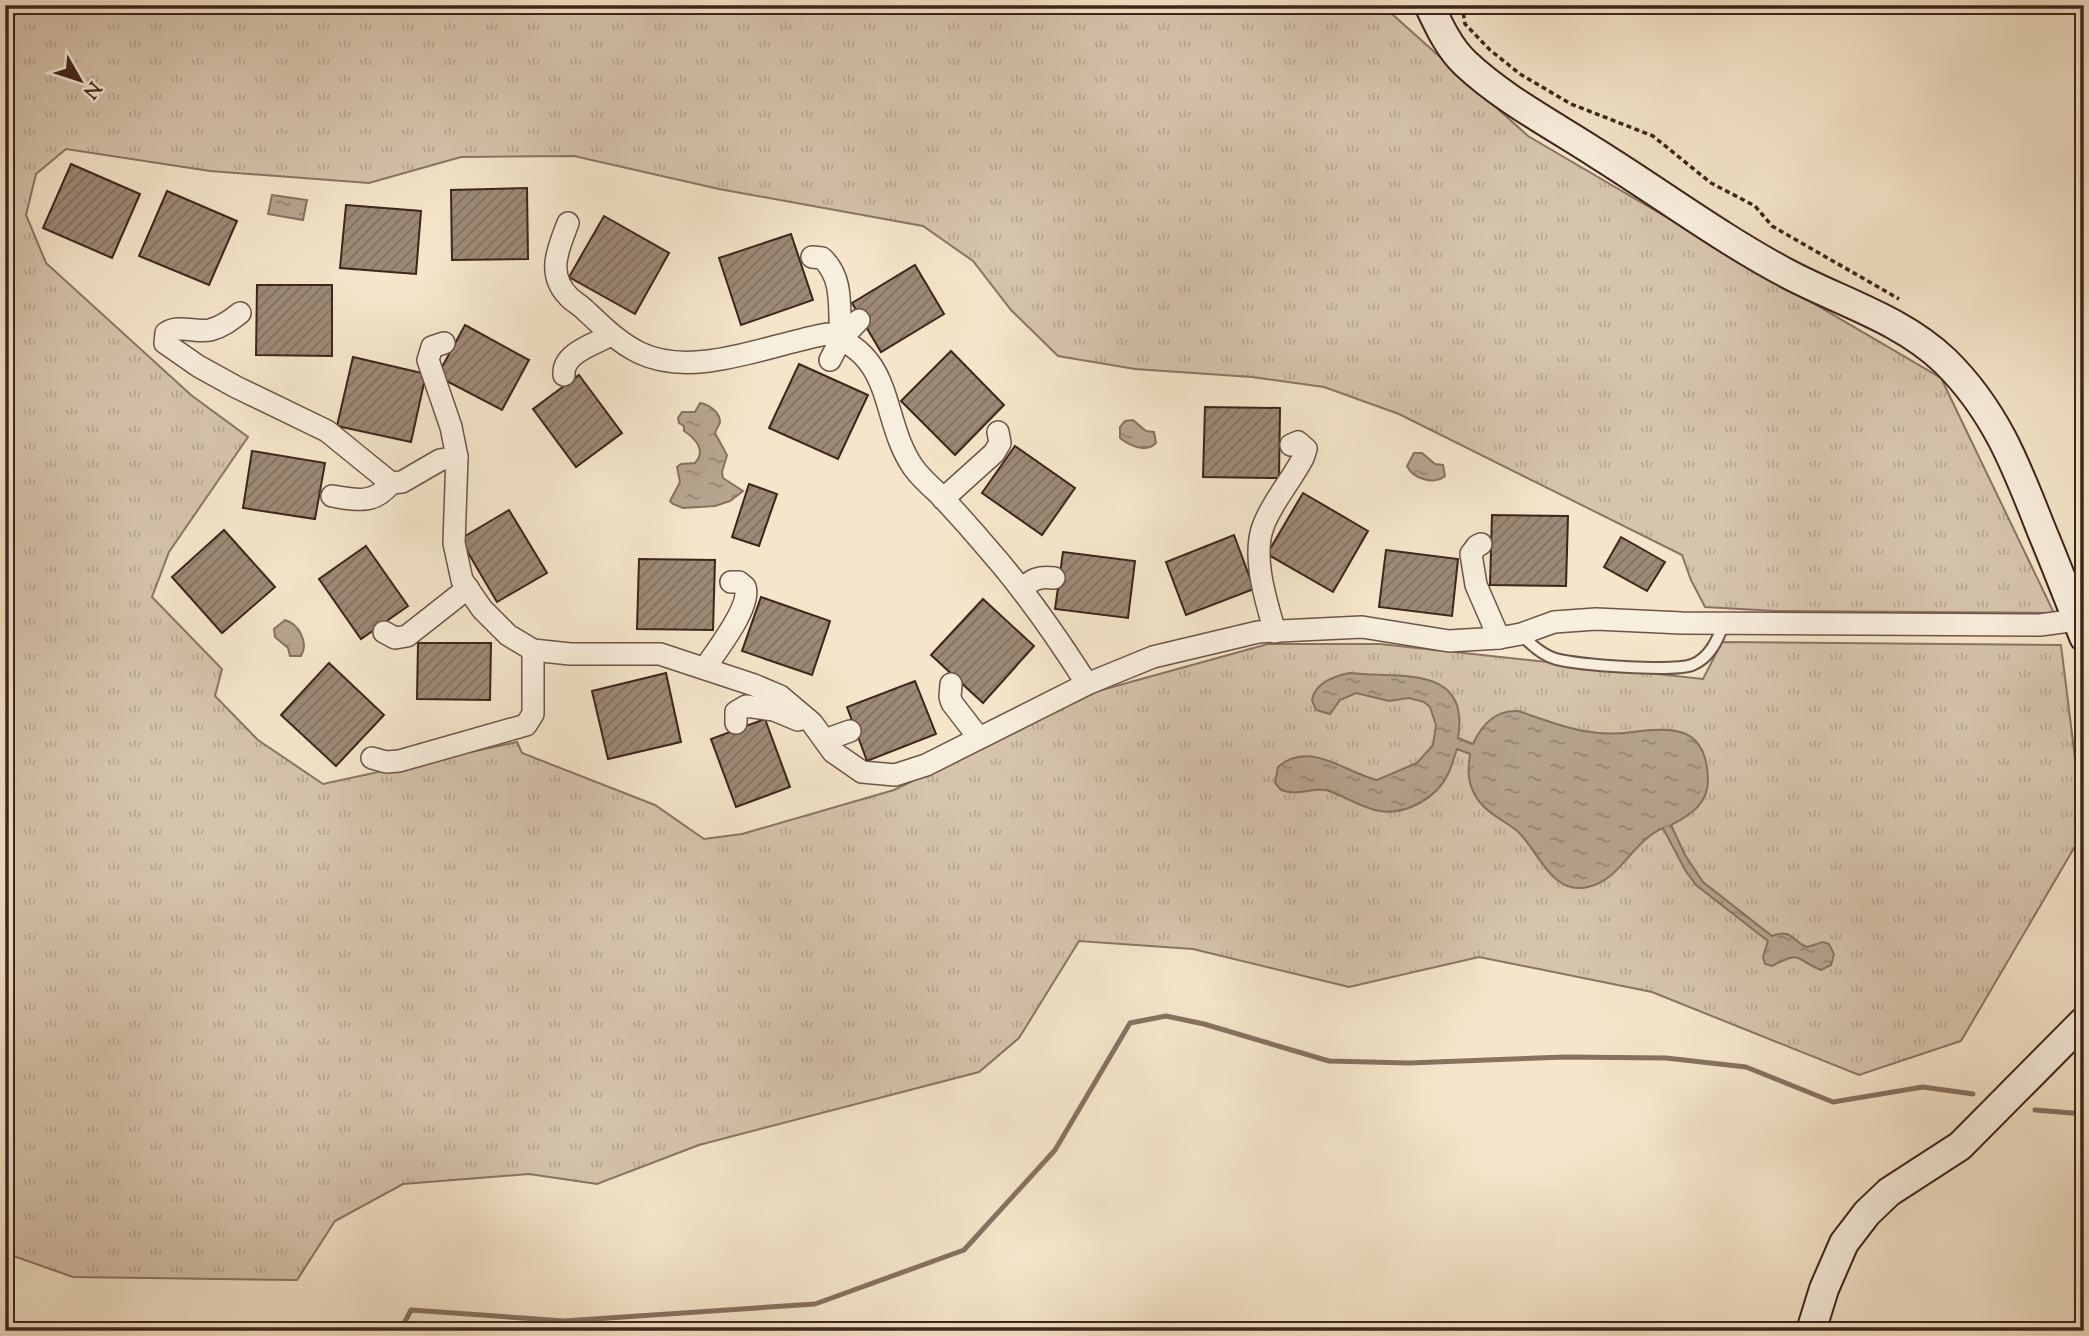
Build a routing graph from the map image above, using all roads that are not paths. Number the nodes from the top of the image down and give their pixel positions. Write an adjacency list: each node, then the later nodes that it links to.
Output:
1 (1429, 5): 23 (street)
2 (566, 224): 6 (street)
3 (812, 257): 7 (street)
4 (240, 313): 14 (street)
5 (859, 320): 7 (street)
6 (611, 334): 7 (street); 10 (street)
7 (841, 339): 9 (street); 16 (street)
8 (444, 343): 13 (street)
9 (830, 359)
10 (564, 375)
11 (1292, 445): 25 (street)
12 (997, 448): 16 (street)
13 (457, 457): 14 (street); 20 (street)
14 (391, 483): 15 (street)
15 (332, 496)
16 (943, 499): 21 (street)
17 (1481, 544): 27 (street)
18 (1054, 578): 21 (street)
19 (730, 582): 29 (street)
20 (468, 588): 24 (street); 28 (street)
21 (1022, 590): 31 (street)
22 (1724, 623): 23 (street); 26 (street); 26 (lane)
23 (2081, 629)
24 (384, 632)
25 (1275, 632): 27 (street); 31 (street)
26 (1521, 634): 27 (street)
27 (1499, 638)
28 (533, 650): 29 (street); 36 (street)
29 (705, 668): 34 (street)
30 (951, 684): 35 (street)
31 (1087, 684): 35 (street)
32 (736, 723): 34 (street)
33 (850, 731): 34 (street)
34 (819, 732): 35 (street)
35 (979, 738)
36 (372, 758)
37 (2084, 1021): 38 (street)
38 (1811, 1331)

